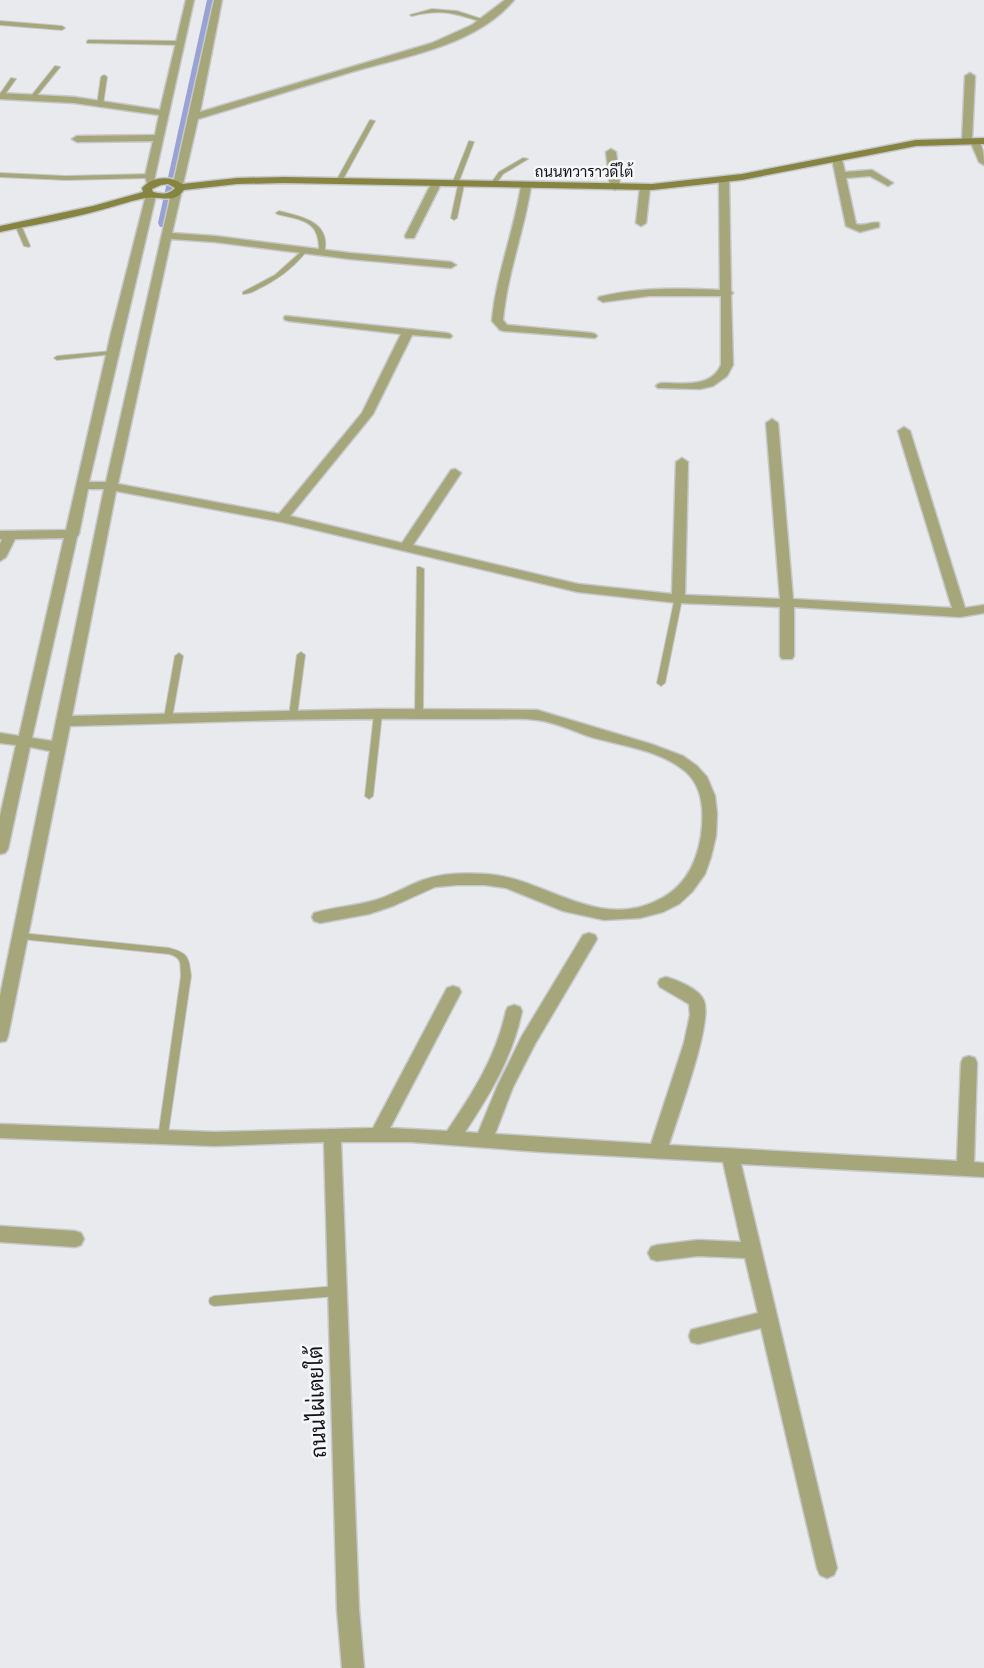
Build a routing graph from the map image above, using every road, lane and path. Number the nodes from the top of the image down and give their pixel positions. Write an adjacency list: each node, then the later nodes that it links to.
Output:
1 (190, 0): 9 (street)
2 (218, 0): 18 (street)
3 (510, 0): 5 (street)
4 (412, 15): 5 (lane)
5 (485, 21): 18 (street)
6 (0, 23): 7 (lane)
7 (62, 28)
8 (89, 42): 9 (lane)
9 (180, 43): 17 (street)
10 (57, 66): 15 (lane)
11 (970, 76): 22 (street)
12 (104, 77): 16 (lane)
13 (13, 79): 14 (lane)
14 (1, 96): 15 (street)
15 (33, 97): 16 (street)
16 (100, 104): 17 (street)
17 (164, 113): 20 (street)
18 (194, 117): 40 (street)
19 (372, 121): 31 (lane)
20 (159, 138): 21 (street); 37 (street)
21 (76, 139)
22 (975, 141): 26 (street, ถนนทวาราวดีใต้); 27 (street)
23 (472, 142): 34 (lane)
24 (612, 152): 38 (street)
25 (525, 159): 35 (lane)
26 (837, 159): 29 (street); 30 (street, ถนนทวาราวดีใต้)
27 (984, 162)
28 (0, 175): 37 (lane)
29 (840, 175): 32 (street); 45 (street)
30 (724, 179): 39 (street, ถนนทวาราวดีใต้); 54 (street)
31 (339, 180): 33 (street, ถนนทวาราวดีใต้); 40 (street, ถนนทวาราวดีใต้)
32 (888, 183)
33 (436, 184): 34 (street, ถนนทวาราวดีใต้); 48 (street)
34 (458, 185): 35 (street, ถนนทวาราวดีใต้); 42 (lane)
35 (492, 186): 36 (street, ถนนทวาราวดีใต้)
36 (526, 186): 38 (street, ถนนทวาราวดีใต้); 59 (street)
37 (150, 187): 40 (street); 40 (street); 44 (street); 60 (street)
38 (615, 187): 39 (street, ถนนทวาราวดีใต้)
39 (645, 187): 43 (street)
40 (178, 188): 47 (street)
41 (279, 213): 51 (lane)
42 (454, 218)
43 (641, 223)
44 (18, 225): 46 (street); 49 (lane)
45 (875, 226)
46 (0, 229)
47 (168, 236): 50 (street); 68 (street)
48 (410, 236)
49 (28, 246)
50 (304, 251): 51 (street); 53 (lane)
51 (322, 253): 52 (street)
52 (451, 265)
53 (245, 293)
54 (728, 293): 55 (street); 62 (street)
55 (603, 299)
56 (289, 318): 57 (street)
57 (408, 332): 58 (street); 69 (street)
58 (446, 336)
59 (591, 336)
60 (112, 353): 61 (lane); 67 (street)
61 (58, 358)
62 (662, 386)
63 (772, 423): 76 (street)
64 (904, 431): 78 (street)
65 (682, 462): 75 (street)
66 (455, 473): 72 (street)
67 (83, 485): 68 (street); 70 (street)
68 (111, 486): 69 (street); 87 (street)
69 (282, 518): 72 (street)
70 (73, 534): 71 (street); 89 (street)
71 (5, 535): 73 (street)
72 (405, 548): 75 (street)
73 (0, 557)
74 (420, 569): 84 (lane)
75 (678, 599): 76 (street); 82 (lane)
76 (787, 602): 78 (street); 81 (street)
77 (984, 609): 78 (street)
78 (960, 613)
79 (301, 655): 85 (lane)
80 (179, 656): 86 (lane)
81 (787, 656)
82 (661, 683)
83 (378, 714): 84 (street); 85 (street); 91 (lane)
84 (420, 714): 93 (street)
85 (293, 716): 86 (street)
86 (168, 718): 87 (street)
87 (64, 722): 90 (street)
88 (0, 738): 89 (street)
89 (24, 743): 90 (street); 92 (street)
90 (59, 747): 94 (street)
91 (369, 796)
92 (0, 848)
93 (320, 917)
94 (21, 936): 99 (street); 105 (lane)
95 (589, 939): 106 (street)
96 (666, 983): 107 (street)
97 (453, 992): 103 (street)
98 (514, 1011): 104 (street)
99 (0, 1036)
100 (969, 1063): 109 (street)
101 (0, 1131): 105 (street)
102 (332, 1134): 103 (street); 105 (street); 115 (street, ถนนไผ่เตยใต้)
103 (378, 1135): 104 (street)
104 (452, 1137): 106 (street)
105 (163, 1138)
106 (484, 1140): 107 (street)
107 (658, 1152): 108 (street)
108 (730, 1155): 109 (street); 113 (street)
109 (965, 1169): 110 (street)
110 (984, 1170)
111 (0, 1234): 112 (street)
112 (75, 1239)
113 (753, 1250): 114 (street); 117 (street)
114 (657, 1253)
115 (337, 1290): 116 (lane); 120 (street, ถนนไผ่เตยใต้)
116 (214, 1301)
117 (769, 1318): 118 (street); 119 (street)
118 (698, 1336)
119 (827, 1568)
120 (353, 1668)

